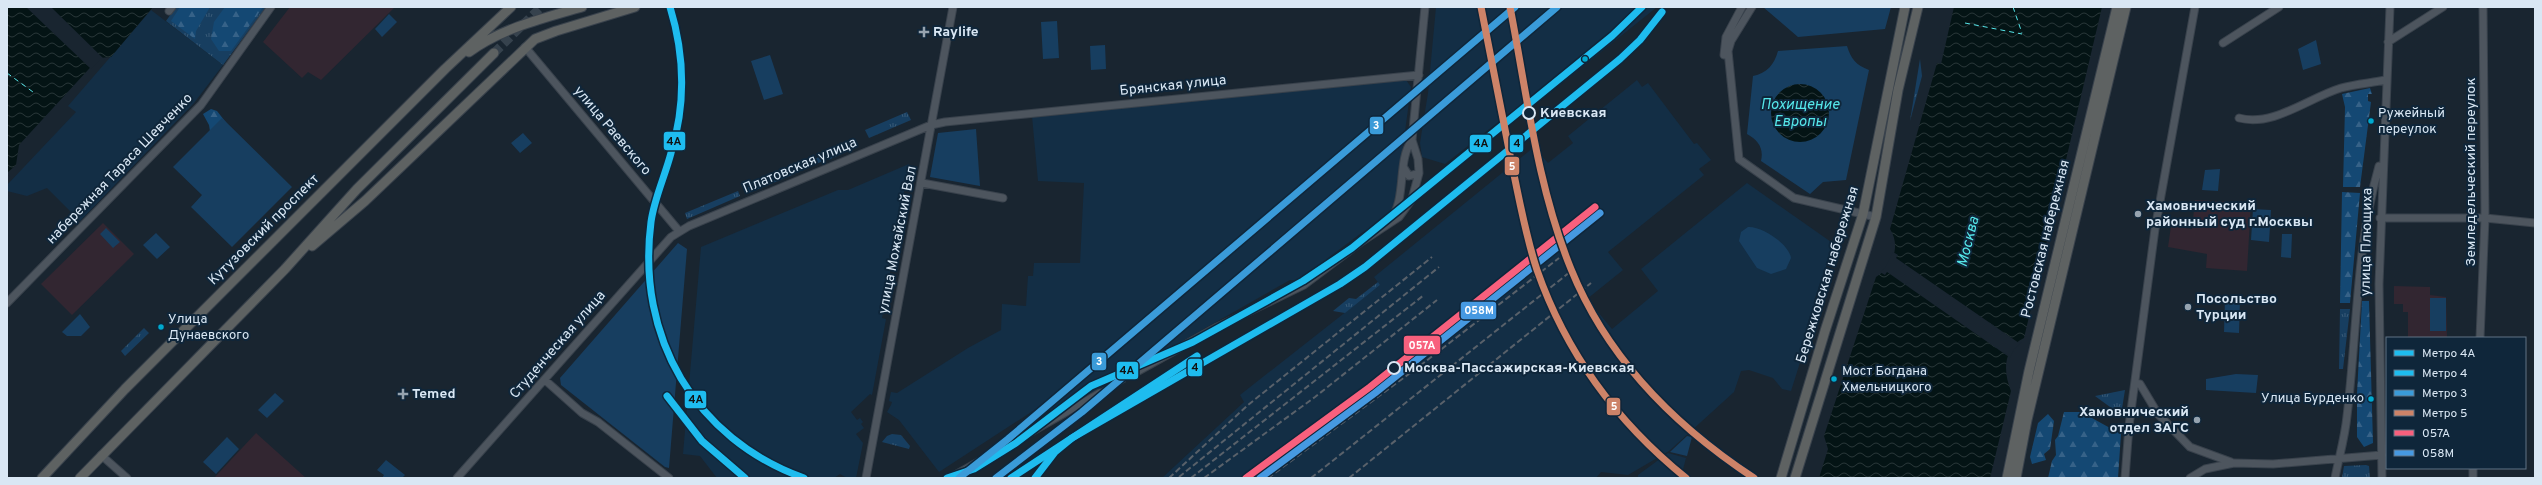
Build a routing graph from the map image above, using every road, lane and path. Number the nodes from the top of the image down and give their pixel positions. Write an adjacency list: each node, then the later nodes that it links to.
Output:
1 (271, 7): 44 (street, набережная Тараса Шевченко)
2 (511, 7): 22 (main road, Кутузовский проспект)
3 (582, 7): 22 (main road)
4 (635, 7): 20 (main road)
5 (953, 7): 27 (street, улица Можайский Вал)
6 (1425, 7): 23 (street)
7 (1742, 7): 25 (street)
8 (1752, 7): 25 (street)
9 (1905, 7): 34 (main road, Бережковская набережная)
10 (1918, 7): 35 (main road, Бережковская набережная)
11 (2117, 7): 63 (main road, Ростовская набережная)
12 (2126, 7): 64 (main road, Ростовская набережная)
13 (2195, 7): 48 (street)
14 (2278, 7): 19 (street)
15 (2390, 7): 18 (street, улица Плющиха)
16 (2443, 7): 18 (street)
17 (2483, 7): 37 (street, Земледельческий переулок)
18 (2388, 42): 24 (street, улица Плющиха)
19 (2223, 43)
20 (525, 47): 40 (street, улица Раевского); 43 (main road)
21 (494, 53): 43 (main road)
22 (445, 69): 54 (main road, Кутузовский проспект)
23 (1418, 74): 27 (street, Брянская улица); 28 (street)
24 (2386, 80): 26 (street); 29 (street, улица Плющиха)
25 (1730, 86): 34 (street)
26 (2239, 118)
27 (931, 125): 32 (street, улица Можайский Вал); 40 (street, Платовская улица)
28 (1412, 140): 30 (street); 31 (street)
29 (2383, 153): 36 (street, улица Плющиха); 52 (street)
30 (1404, 168): 31 (street); 39 (street)
31 (1419, 173): 39 (street)
32 (922, 183): 33 (street); 59 (street, улица Можайский Вал)
33 (1003, 198)
34 (1863, 214): 35 (street); 41 (main road, Бережковская набережная)
35 (1876, 217): 42 (main road, Бережковская набережная)
36 (2380, 218): 37 (street); 51 (street, улица Плющиха)
37 (2485, 218): 38 (street); 45 (street, Земледельческий переулок)
38 (2535, 223)
39 (1386, 225): 46 (street)
40 (679, 231): 47 (street, Студенческая улица)
41 (1848, 261): 42 (street); 61 (main road, Бережковская набережная)
42 (1860, 265): 62 (main road, Бережковская набережная)
43 (285, 269): 50 (main road)
44 (7, 303)
45 (2480, 337)
46 (1133, 374)
47 (544, 380): 57 (street, Студенческая улица); 58 (street)
48 (2135, 385): 53 (street); 65 (street)
49 (1100, 392): 60 (street)
50 (101, 455): 55 (main road); 56 (street)
51 (2382, 455): 52 (street); 68 (street, улица Плющиха)
52 (2338, 458): 53 (street); 67 (street)
53 (2234, 463): 66 (street)
54 (42, 478)
55 (80, 478)
56 (127, 478)
57 (457, 478)
58 (669, 478)
59 (866, 478)
60 (950, 478)
61 (1781, 478)
62 (1795, 478)
63 (2007, 478)
64 (2016, 478)
65 (2125, 478)
66 (2190, 478)
67 (2335, 478)
68 (2382, 478)

